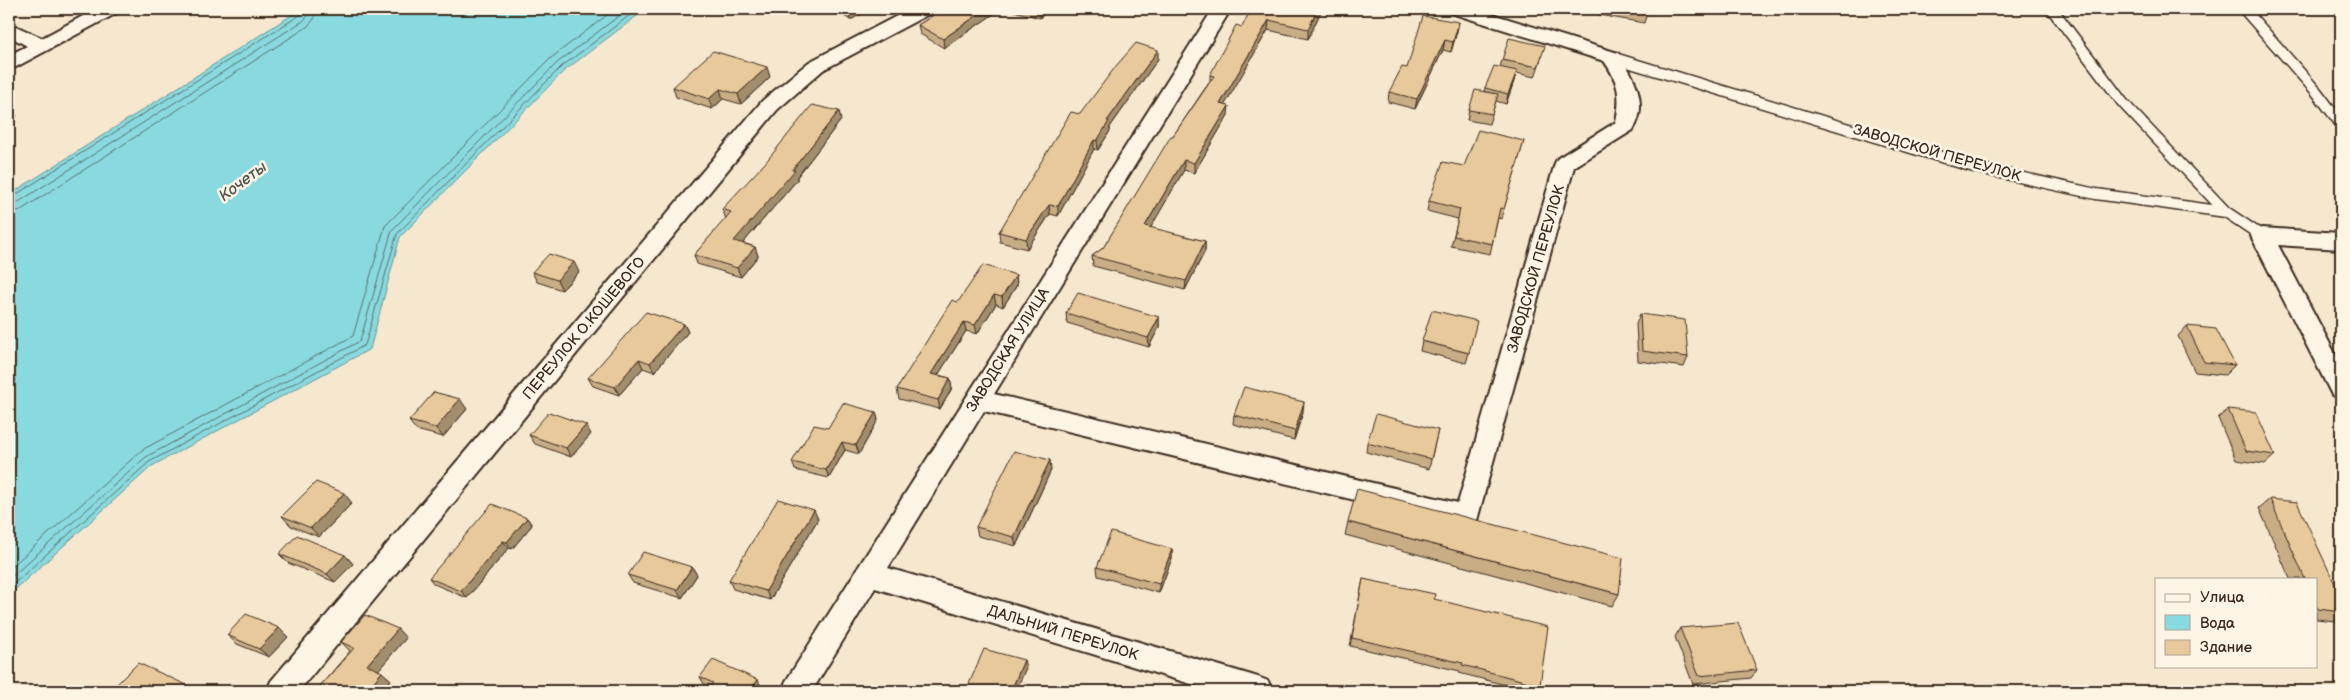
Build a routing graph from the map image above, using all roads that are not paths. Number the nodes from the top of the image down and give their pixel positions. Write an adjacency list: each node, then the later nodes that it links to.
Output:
1 (110, 9): 8 (street)
2 (924, 9): 18 (street, ПЕРЕУЛОК О.КОШЕВОГО)
3 (1222, 9): 16 (street, ЗАВОДСКАЯ УЛИЦА)
4 (1458, 9): 9 (street, ЗАВОДСКОЙ ПЕРЕУЛОК)
5 (2052, 9): 12 (lane)
6 (2244, 9): 11 (lane)
7 (9, 29): 8 (street)
8 (41, 45): 10 (street)
9 (1611, 57): 12 (lane, ЗАВОДСКОЙ ПЕРЕУЛОК); 16 (street, ЗАВОДСКОЙ ПЕРЕУЛОК)
10 (9, 63)
11 (2341, 124)
12 (2226, 212): 13 (lane, ЗАВОДСКОЙ ПЕРЕУЛОК)
13 (2262, 236): 14 (street); 15 (street)
14 (2341, 241)
15 (2341, 388)
16 (977, 400): 17 (street, ЗАВОДСКАЯ УЛИЦА)
17 (868, 574): 19 (street, ЗАВОДСКАЯ УЛИЦА); 20 (street, ДАЛЬНИЙ ПЕРЕУЛОК)
18 (281, 691)
19 (796, 691)
20 (1258, 691)

